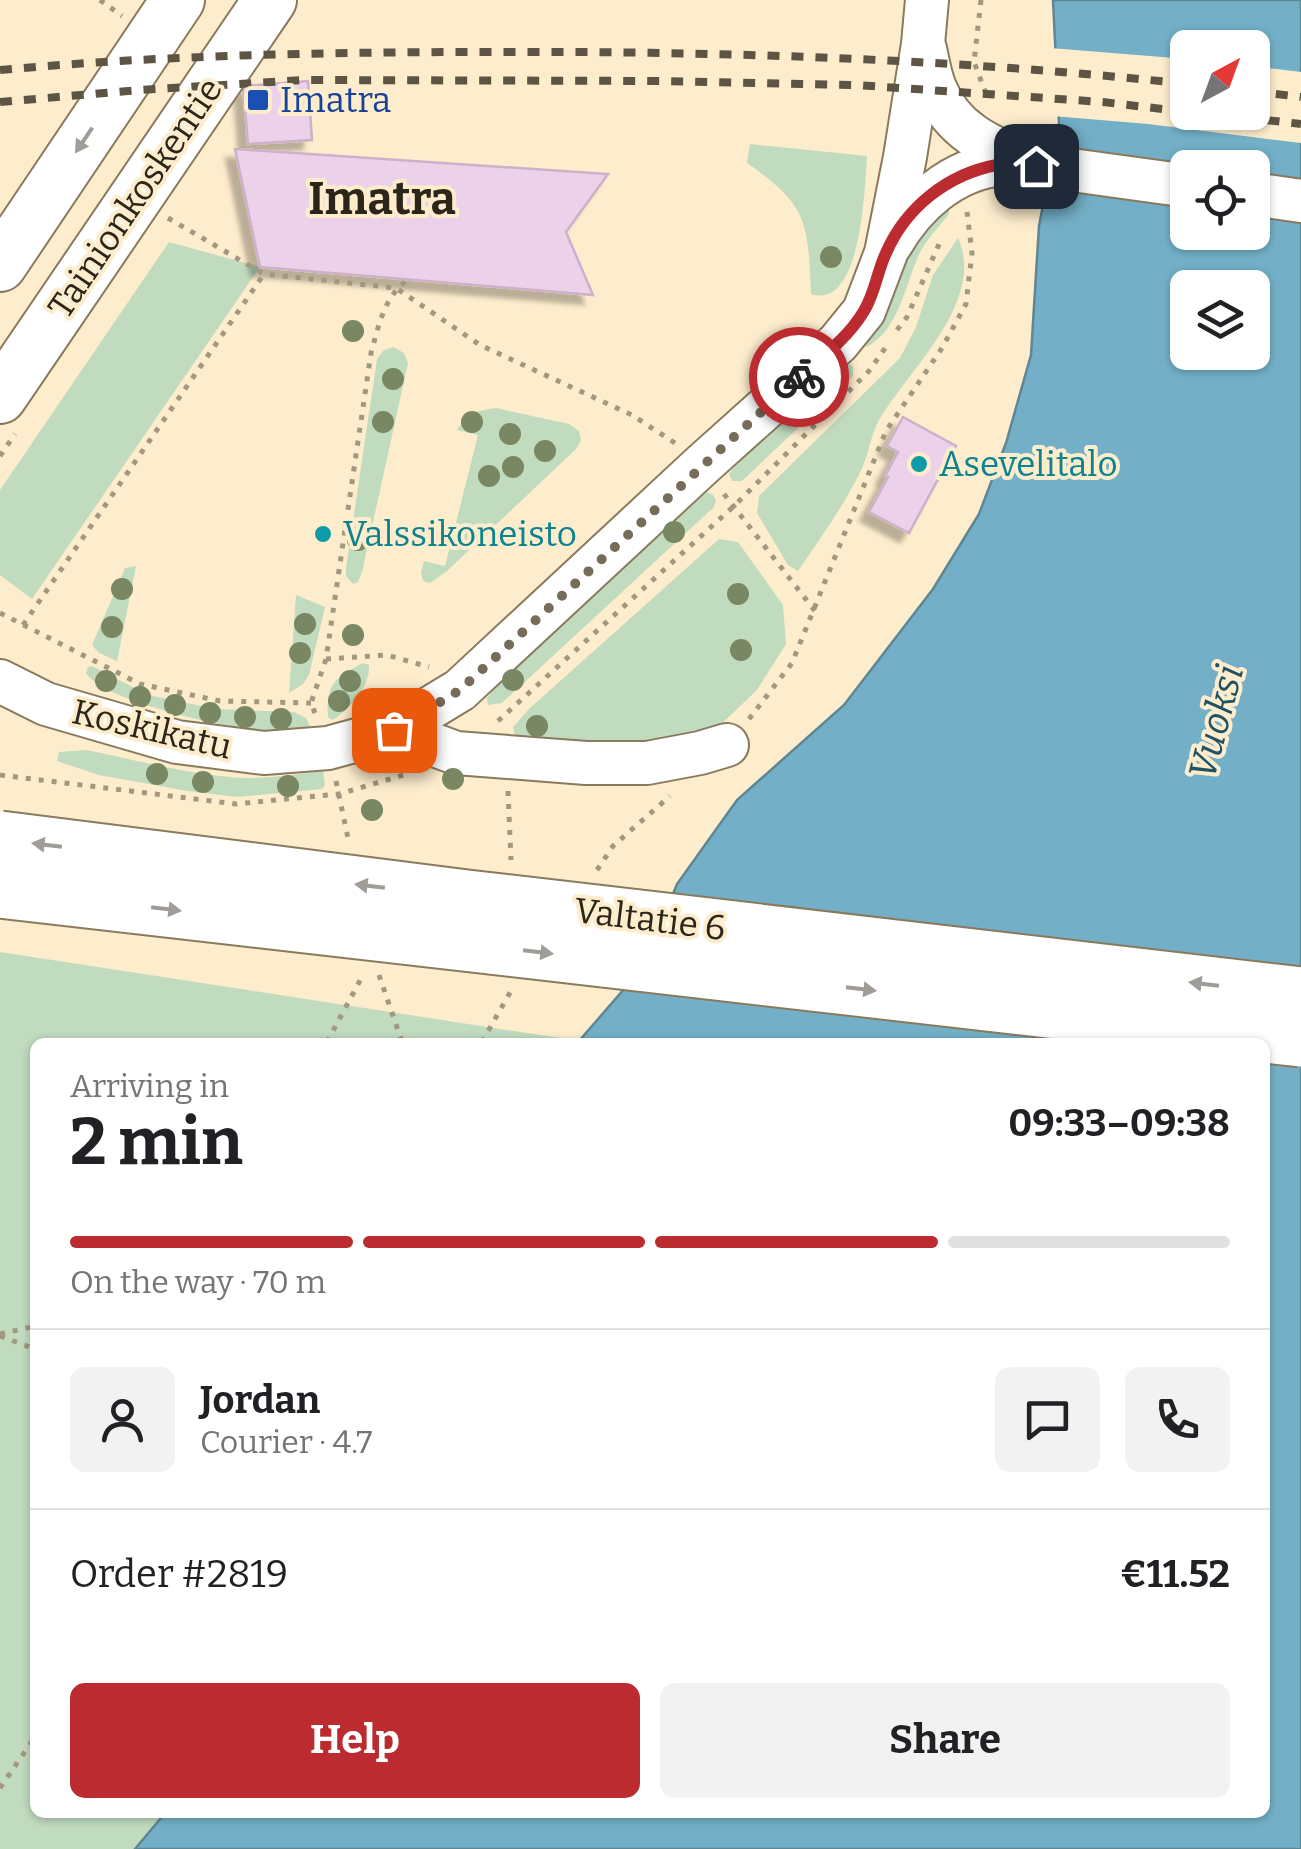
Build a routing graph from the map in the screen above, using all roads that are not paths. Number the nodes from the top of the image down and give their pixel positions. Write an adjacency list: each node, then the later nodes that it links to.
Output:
1 (178, 0): 10 (main road, one-way to 10)
2 (270, 0): 11 (main road, Tainionkoskentie)
3 (927, 0): 4 (street, Koskikatu)
4 (923, 44): 5 (street); 9 (street, Koskikatu)
5 (1036, 166): 6 (street); 9 (street, Koskikatu)
6 (1170, 184)
7 (1270, 197): 8 (street)
8 (1301, 201)
9 (886, 254): 13 (street, Koskikatu)
10 (0, 265)
11 (0, 397)
12 (0, 681): 13 (street, Koskikatu)
13 (394, 730): 14 (street)
14 (726, 746)
15 (0, 840): 17 (highway, Valtatie 6, one-way to 15, bridge)
16 (0, 890): 18 (highway, Valtatie 6, one-way to 18, bridge)
17 (1301, 995)
18 (1301, 1039)

